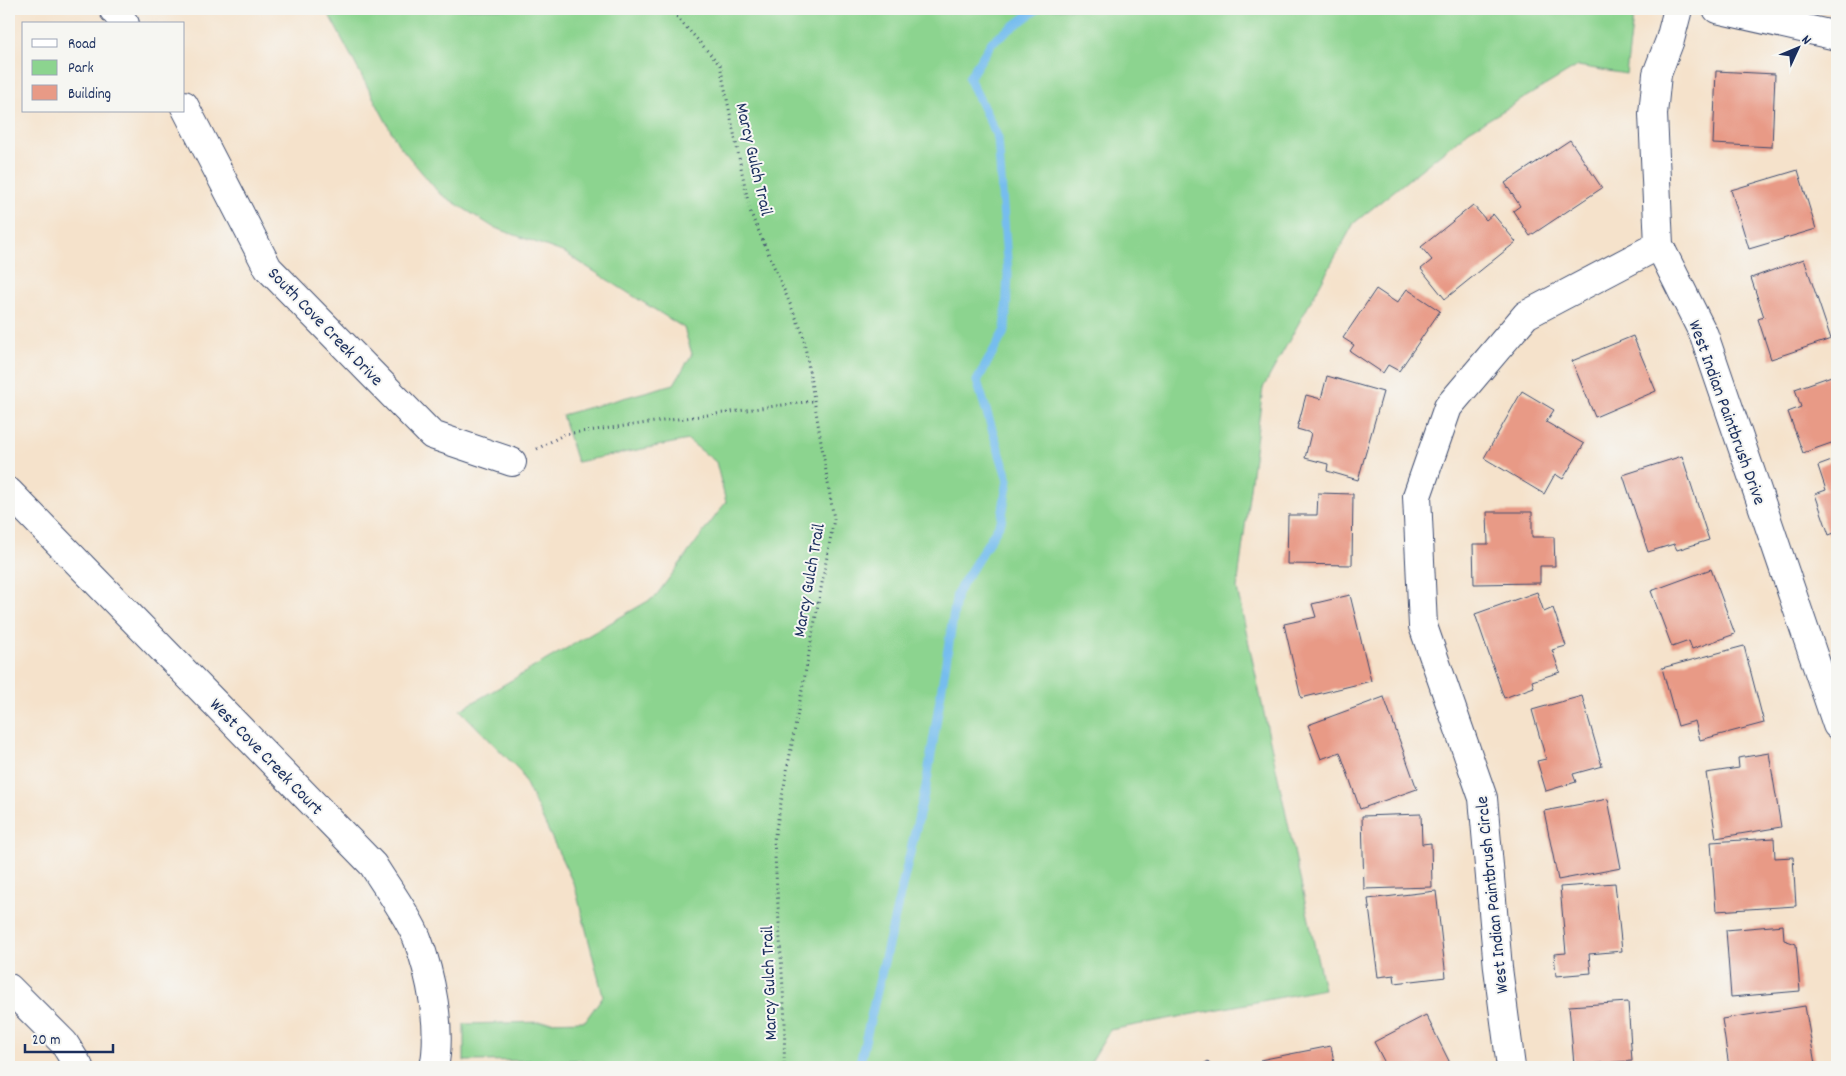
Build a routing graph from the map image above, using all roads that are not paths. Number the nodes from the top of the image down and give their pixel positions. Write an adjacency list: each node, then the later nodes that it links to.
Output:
1 (113, 9): 4 (street)
2 (1678, 9): 7 (street, West Indian Paintbrush Drive)
3 (1717, 9): 5 (street)
4 (123, 22)
5 (1837, 36)
6 (185, 107): 8 (street, South Cove Creek Drive)
7 (1659, 246): 10 (street, West Indian Paintbrush Drive); 14 (street, West Indian Paintbrush Circle)
8 (512, 462)
9 (9, 492): 13 (street, West Cove Creek Court)
10 (1837, 725)
11 (9, 988): 12 (street)
12 (79, 1067)
13 (434, 1067)
14 (1511, 1067)

